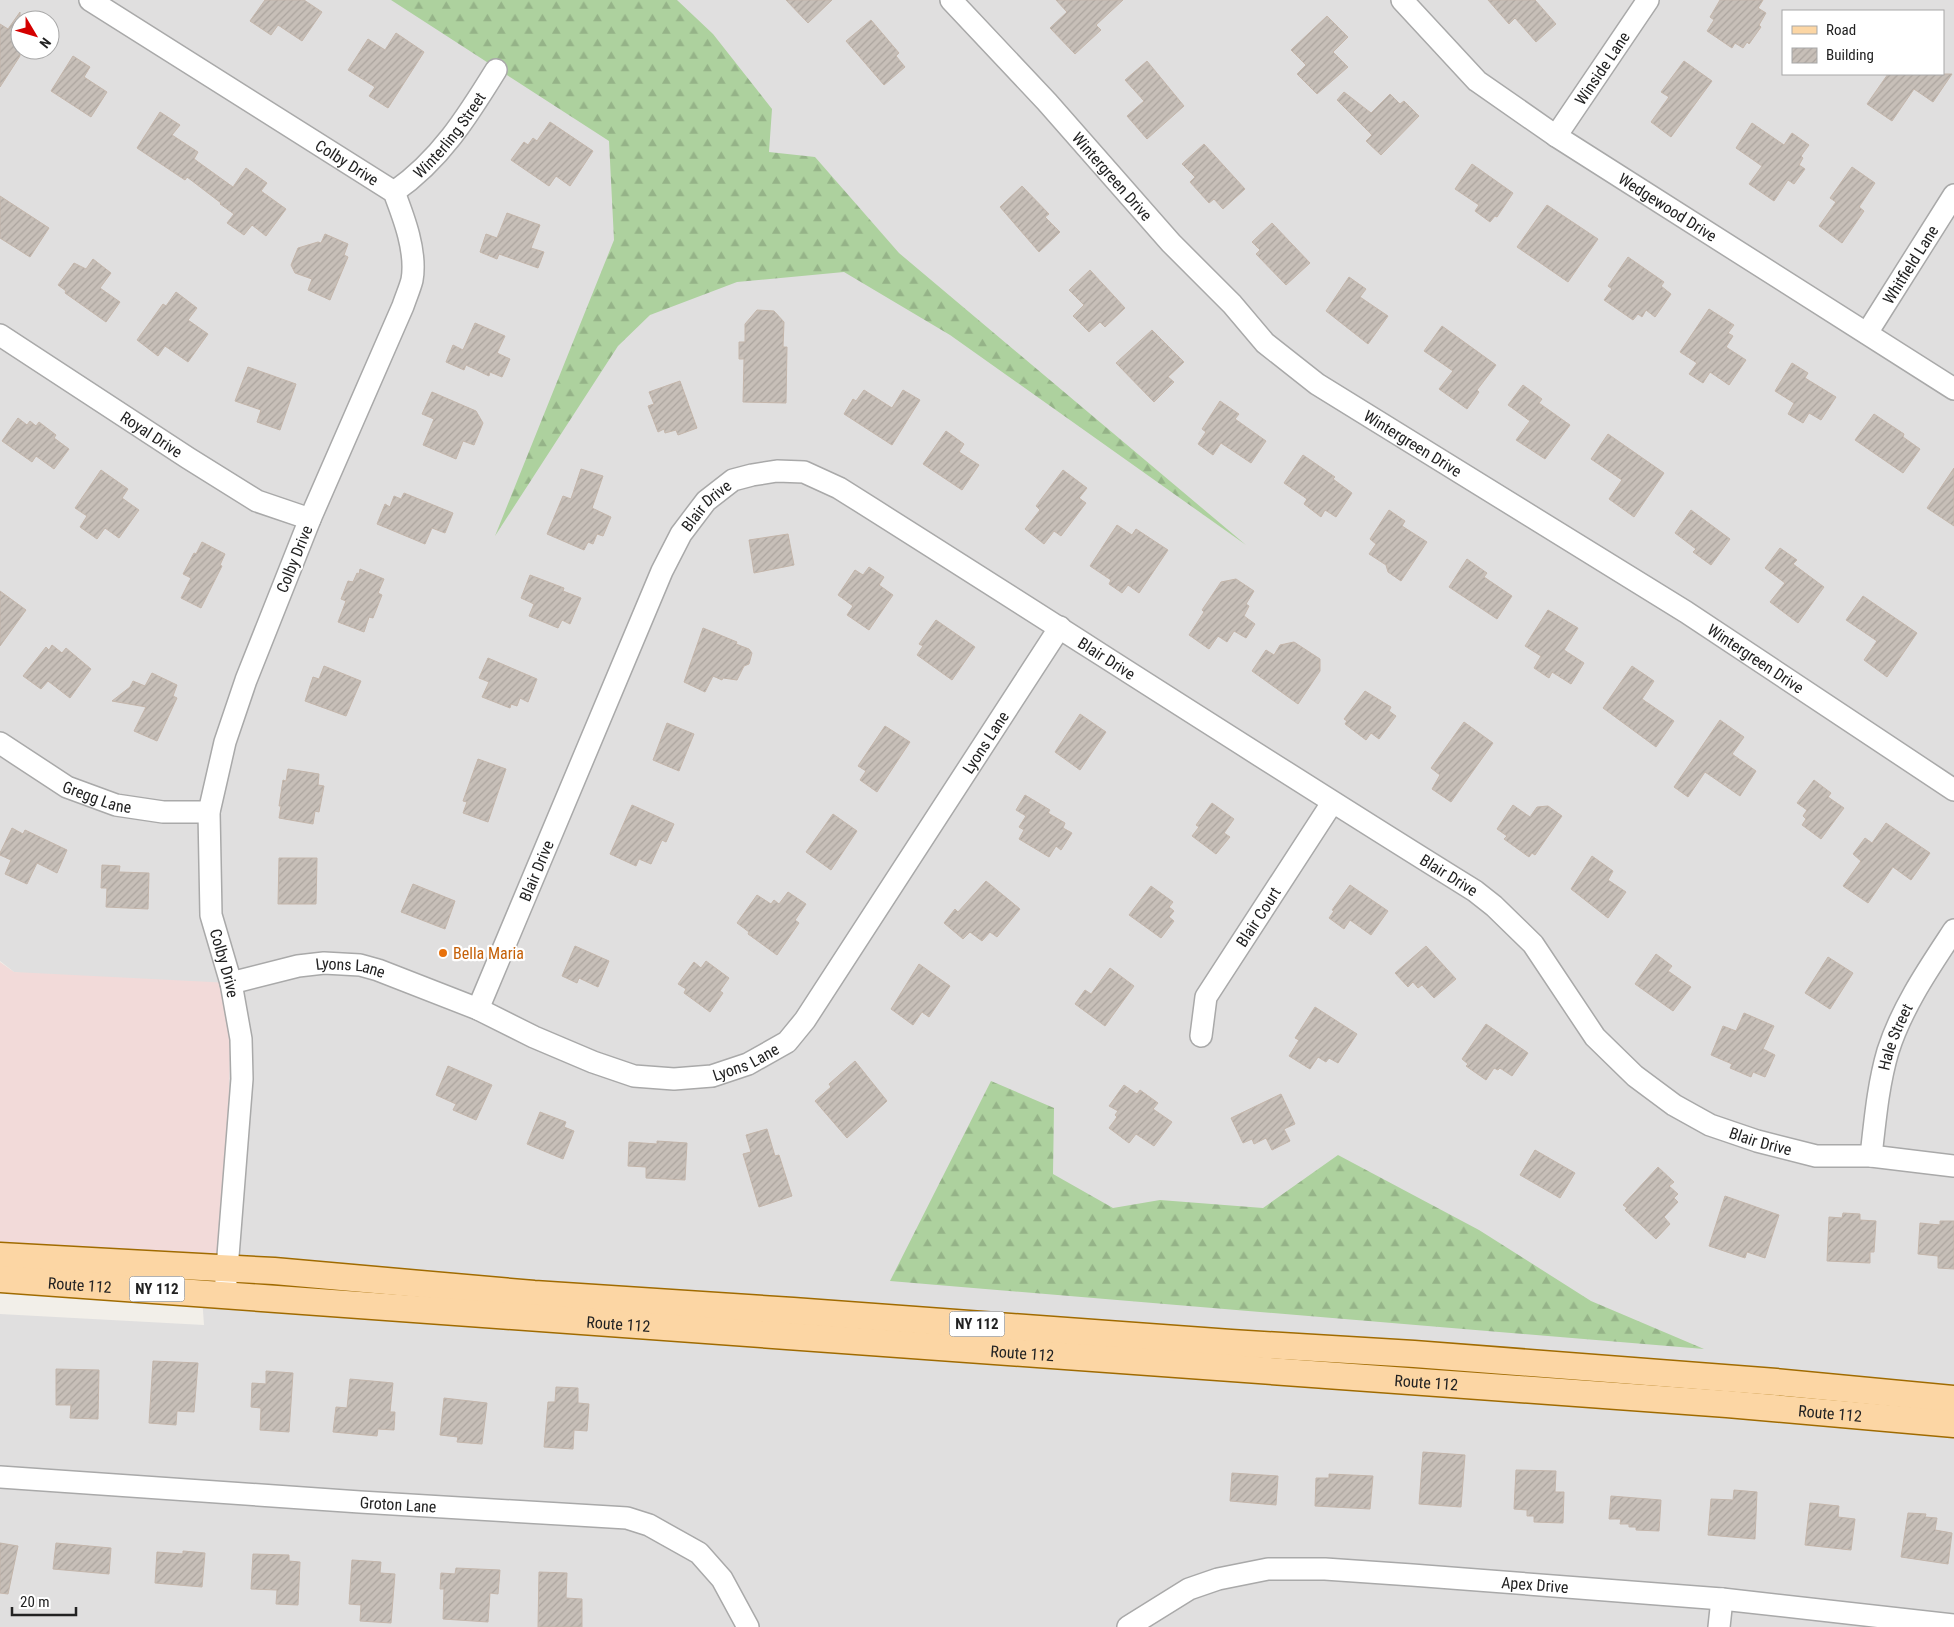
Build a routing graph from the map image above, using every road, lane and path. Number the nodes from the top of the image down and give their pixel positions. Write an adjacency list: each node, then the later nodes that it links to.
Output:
1 (90, 0): 7 (street, Colby Drive)
2 (1402, 0): 6 (street, Wedgewood Drive)
3 (1648, 0): 6 (street, Winside Lane)
4 (963, 4): 15 (street, Wintergreen Drive)
5 (496, 70): 7 (street, Winterling Street)
6 (1556, 136): 9 (street, Wedgewood Drive)
7 (394, 192): 12 (street, Colby Drive)
8 (1954, 195): 9 (street, Whitfield Lane)
9 (1867, 333): 11 (street, Wedgewood Drive)
10 (0, 335): 12 (street, Royal Drive)
11 (1954, 389)
12 (310, 519): 17 (street, Colby Drive)
13 (1060, 627): 16 (street, Blair Drive); 20 (street, Lyons Lane); 20 (street, Blair Drive)
14 (0, 743): 17 (street, Gregg Lane)
15 (1954, 790)
16 (1332, 803): 21 (street, Blair Court); 22 (street, Blair Drive)
17 (209, 812): 19 (street, Colby Drive)
18 (1954, 930): 22 (street, Hale Street)
19 (231, 983): 20 (street, Lyons Lane); 26 (street, Colby Drive)
20 (478, 1009)
21 (1201, 1036)
22 (1871, 1156): 23 (street, Blair Drive)
23 (1954, 1166)
24 (0, 1256): 26 (main road, Route 112 / NY 112)
25 (0, 1279): 26 (main road, Route 112 / NY 112)
26 (226, 1282): 27 (main road, Route 112 / NY 112); 28 (main road, Route 112 / NY 112)
27 (1954, 1399)
28 (1954, 1424)
29 (0, 1477): 32 (street, Groton Lane)
30 (1722, 1599): 31 (street, Apex Drive); 33 (street, Apex Drive); 34 (street)
31 (1954, 1625)
32 (748, 1627)
33 (1128, 1627)
34 (1719, 1627)

